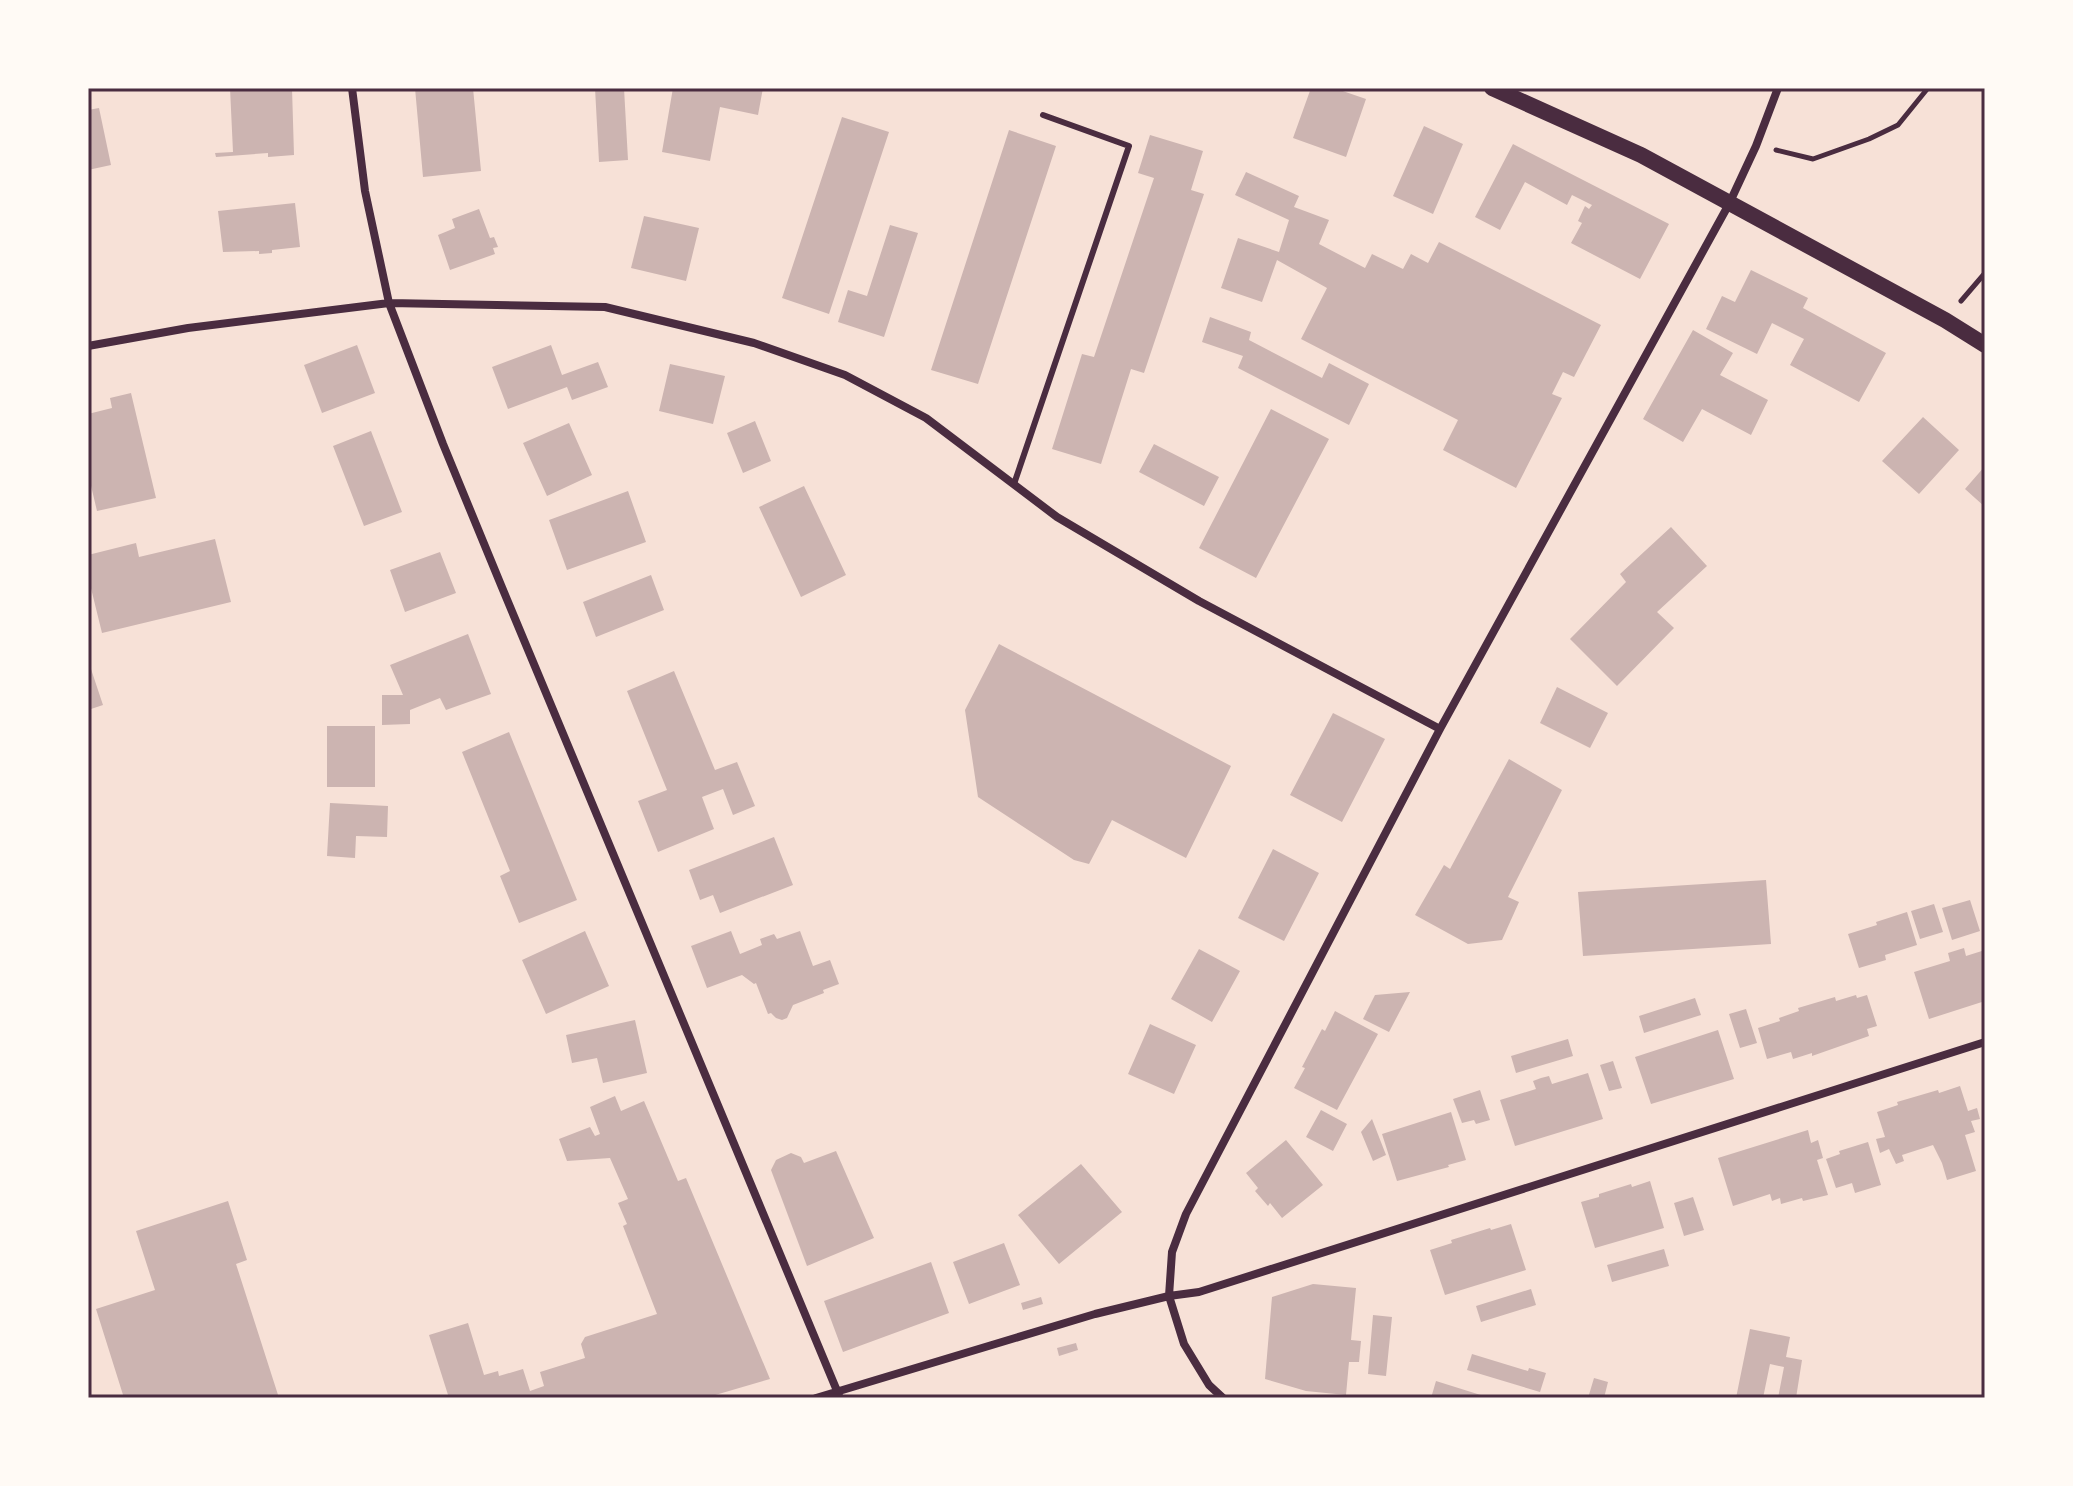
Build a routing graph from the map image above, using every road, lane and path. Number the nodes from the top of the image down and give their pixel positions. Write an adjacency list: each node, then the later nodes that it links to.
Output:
1 (352, 88): 9 (street)
2 (1492, 88): 7 (main road)
3 (1778, 88): 6 (street)
4 (1928, 88): 6 (path)
5 (1043, 115): 13 (lane)
6 (1756, 146): 7 (street)
7 (1729, 204): 10 (main road); 14 (street)
8 (1985, 273): 10 (path)
9 (389, 303): 12 (street); 13 (street); 17 (street)
10 (1945, 320): 11 (main road)
11 (1985, 345)
12 (88, 346)
13 (1014, 484): 14 (street)
14 (1440, 729): 16 (street)
15 (1985, 1042): 16 (street)
16 (1169, 1296): 17 (street); 19 (street)
17 (839, 1395): 18 (street)
18 (816, 1398)
19 (1223, 1398)

